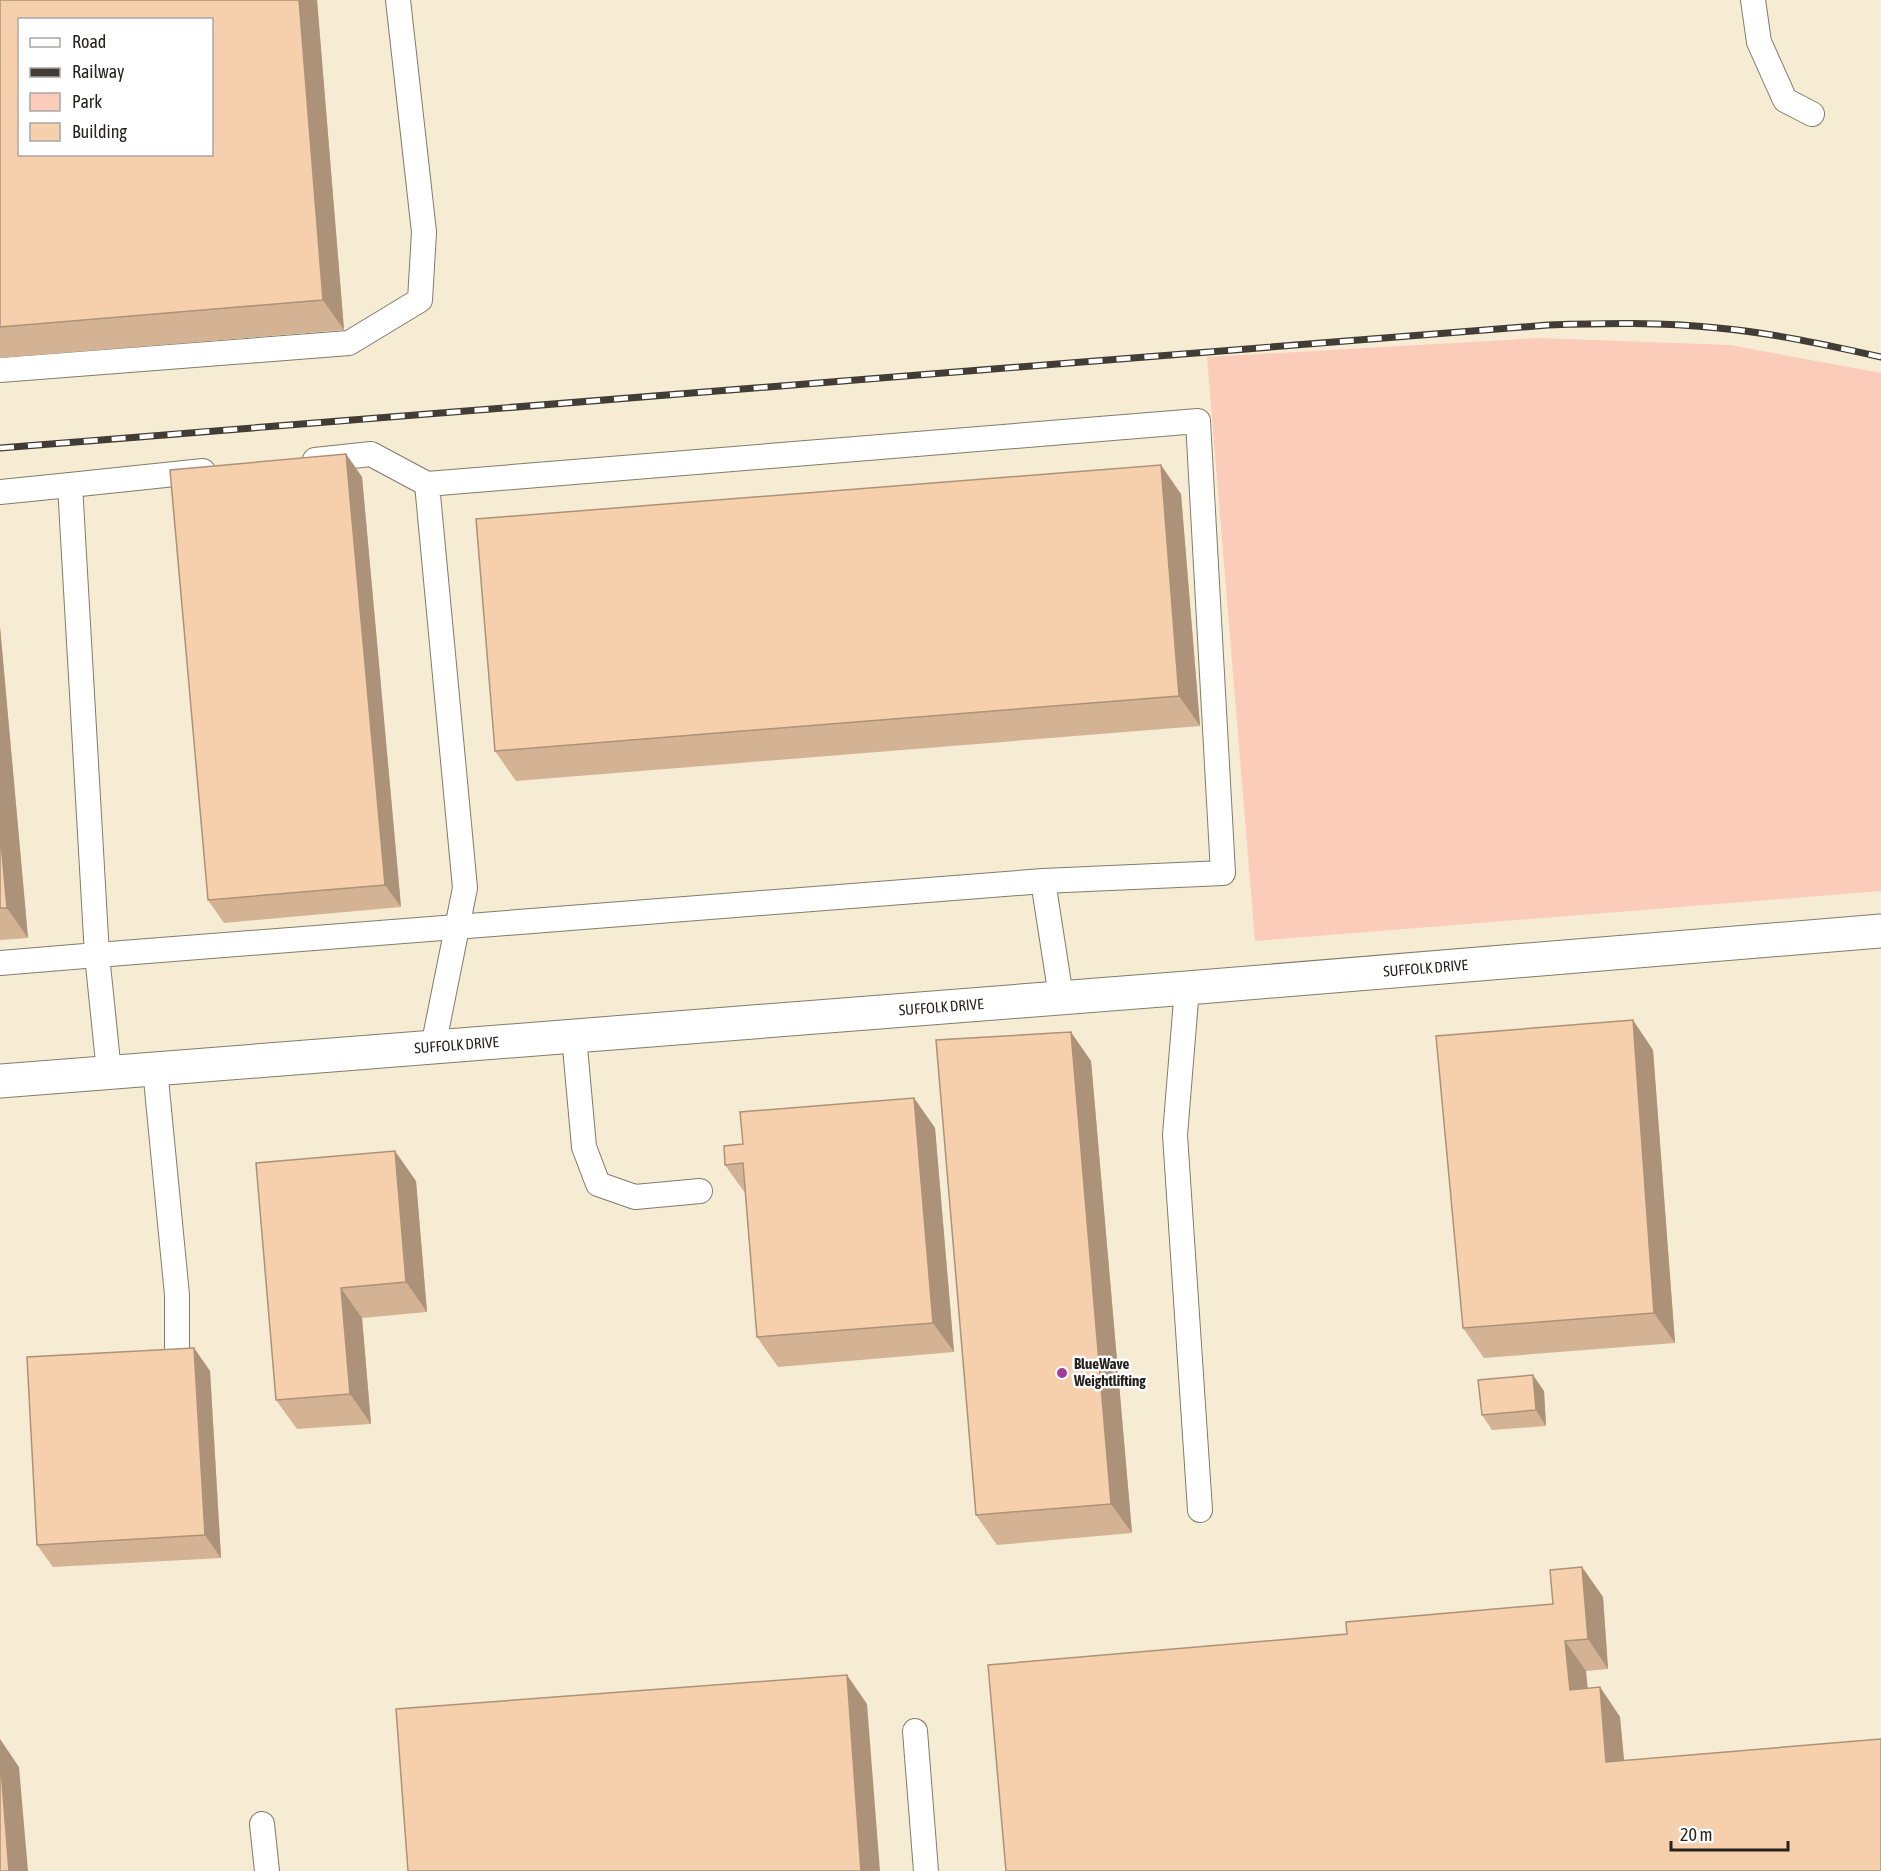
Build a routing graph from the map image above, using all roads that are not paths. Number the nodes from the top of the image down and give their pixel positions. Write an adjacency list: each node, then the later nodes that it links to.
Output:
1 (398, 0): 4 (lane)
2 (1753, 0): 3 (lane)
3 (1812, 114)
4 (0, 370)
5 (290, 462): 7 (lane)
6 (220, 469): 8 (lane)
7 (427, 484): 10 (lane); 11 (lane)
8 (70, 485): 9 (lane); 13 (lane)
9 (0, 492)
10 (1043, 881): 11 (lane); 16 (lane)
11 (457, 927): 13 (lane); 18 (lane)
12 (1881, 931): 15 (street, SUFFOLK DRIVE)
13 (97, 955): 14 (lane); 20 (lane)
14 (0, 963)
15 (1187, 988): 16 (street, SUFFOLK DRIVE); 24 (lane)
16 (1061, 998): 17 (street, SUFFOLK DRIVE)
17 (574, 1036): 18 (street, SUFFOLK DRIVE); 22 (lane)
18 (433, 1047): 19 (street, SUFFOLK DRIVE)
19 (155, 1069): 20 (street, SUFFOLK DRIVE); 23 (lane)
20 (109, 1072): 21 (street, SUFFOLK DRIVE)
21 (0, 1081)
22 (700, 1191)
23 (177, 1359)
24 (1200, 1510)
25 (915, 1731): 28 (lane)
26 (262, 1824): 27 (lane)
27 (267, 1871)
28 (926, 1871)

